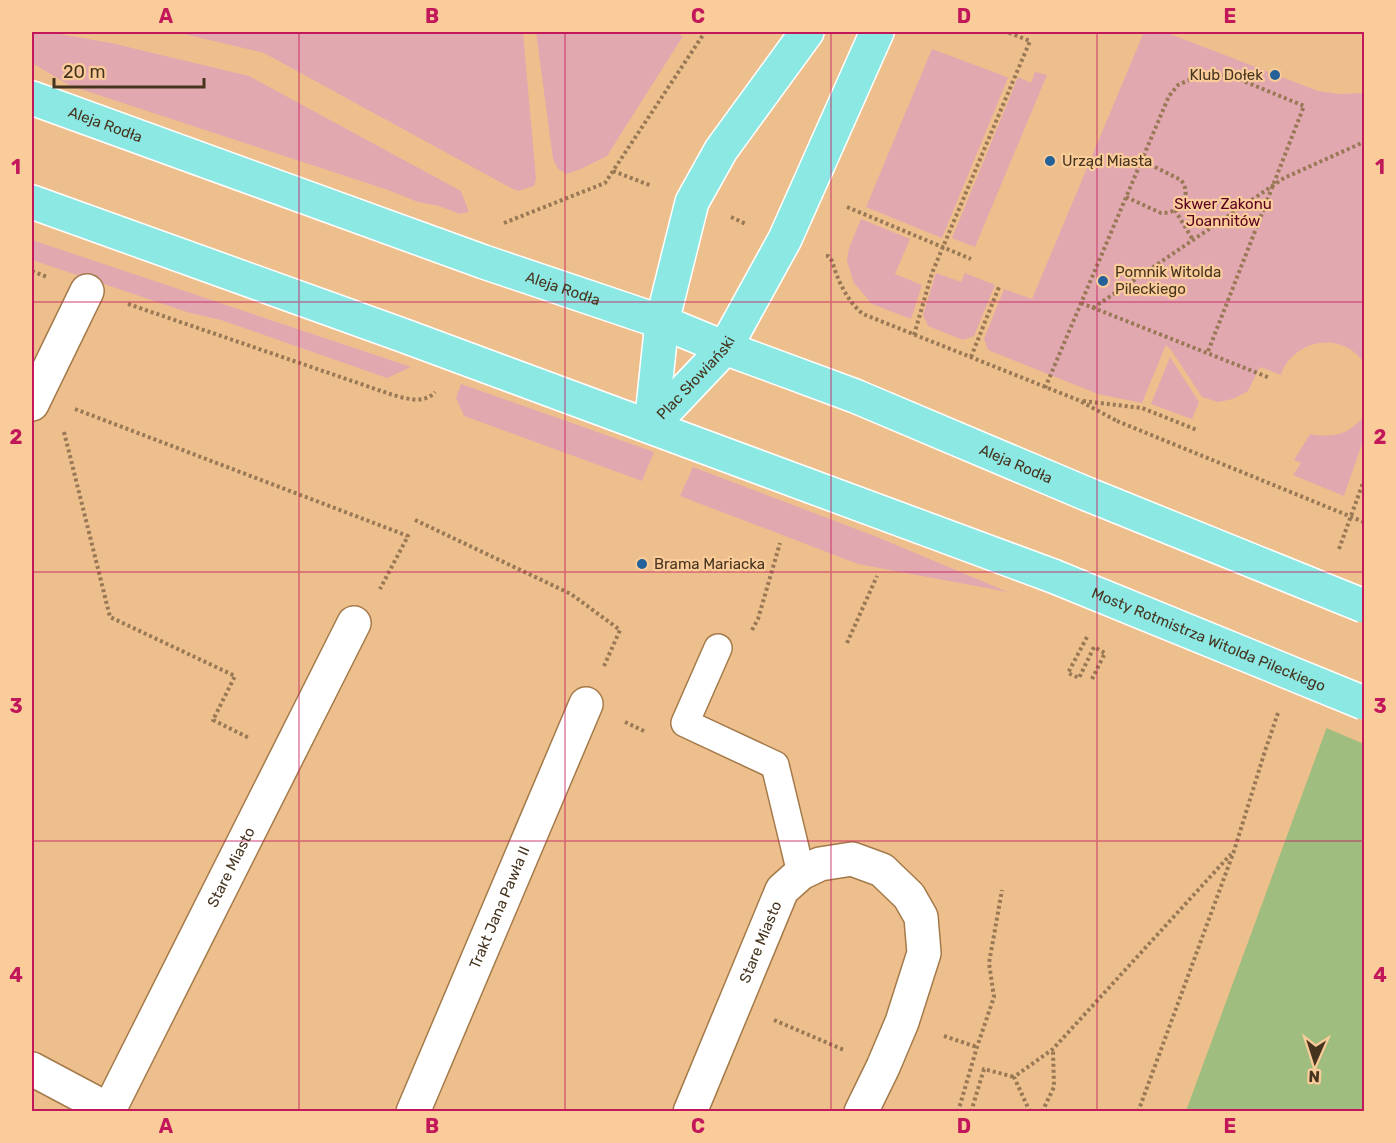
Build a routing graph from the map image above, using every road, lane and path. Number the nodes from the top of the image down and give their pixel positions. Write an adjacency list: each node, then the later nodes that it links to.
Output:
1 (807, 32): 11 (main road, Plac Słowiański)
2 (877, 32): 14 (main road, Plac Słowiański)
3 (1007, 32): 16 (path)
4 (32, 98): 22 (main road, Aleja Rodła)
5 (1365, 142): 8 (path)
6 (1141, 160): 8 (path); 9 (path); 13 (path)
7 (614, 171): 11 (path)
8 (1274, 185): 15 (path); 25 (path)
9 (1126, 197): 13 (path); 20 (path)
10 (32, 202): 31 (main road)
11 (692, 202): 14 (path); 22 (main road, Plac Słowiański)
12 (847, 207): 16 (path)
13 (1175, 210): 15 (path)
14 (785, 239): 23 (path); 24 (main road, Plac Słowiański)
15 (1193, 240): 21 (path)
16 (942, 246): 17 (path); 23 (path)
17 (971, 259)
18 (999, 287): 26 (path)
19 (87, 291): 29 (street)
20 (1081, 303): 21 (path); 28 (path)
21 (1093, 308): 25 (path)
22 (662, 322): 24 (main road, Aleja Rodła); 31 (main road, Plac Słowiański)
23 (914, 335): 26 (path)
24 (725, 348): 31 (main road, Plac Słowiański); 36 (main road, Aleja Rodła, bridge)
25 (1207, 354): 27 (path)
26 (971, 357): 28 (path)
27 (1270, 378)
28 (1045, 387): 30 (path)
29 (42, 400): 37 (path); 45 (path)
30 (1078, 400): 32 (path); 33 (path, bridge)
31 (651, 426): 42 (main road, Mosty Rotmistrza Witolda Pileckiego, bridge)
32 (1197, 430)
33 (1365, 522)
34 (780, 543): 40 (path)
35 (877, 576): 39 (path)
36 (1365, 606)
37 (354, 623): 45 (street, Stare Miasto)
38 (1091, 629): 41 (path)
39 (847, 644)
40 (718, 648): 47 (lane)
41 (1092, 679)
42 (1365, 703)
43 (586, 704): 55 (street, Trakt Jana Pawła II)
44 (1265, 751): 46 (path)
45 (287, 756): 54 (street, Stare Miasto)
46 (1234, 851): 50 (path); 62 (path)
47 (801, 873): 49 (street, Stare Miasto); 51 (street, Stare Miasto)
48 (1002, 890): 58 (path)
49 (735, 1003): 51 (path); 56 (street, Stare Miasto)
50 (1053, 1049): 53 (path); 61 (path)
51 (883, 1067): 57 (street, Stare Miasto)
52 (32, 1069): 54 (street, Stare Miasto)
53 (1014, 1077): 59 (path); 60 (path)
54 (109, 1111)
55 (412, 1112)
56 (690, 1112)
57 (861, 1112)
58 (958, 1112)
59 (971, 1112)
60 (1030, 1112)
61 (1042, 1112)
62 (1138, 1112)

